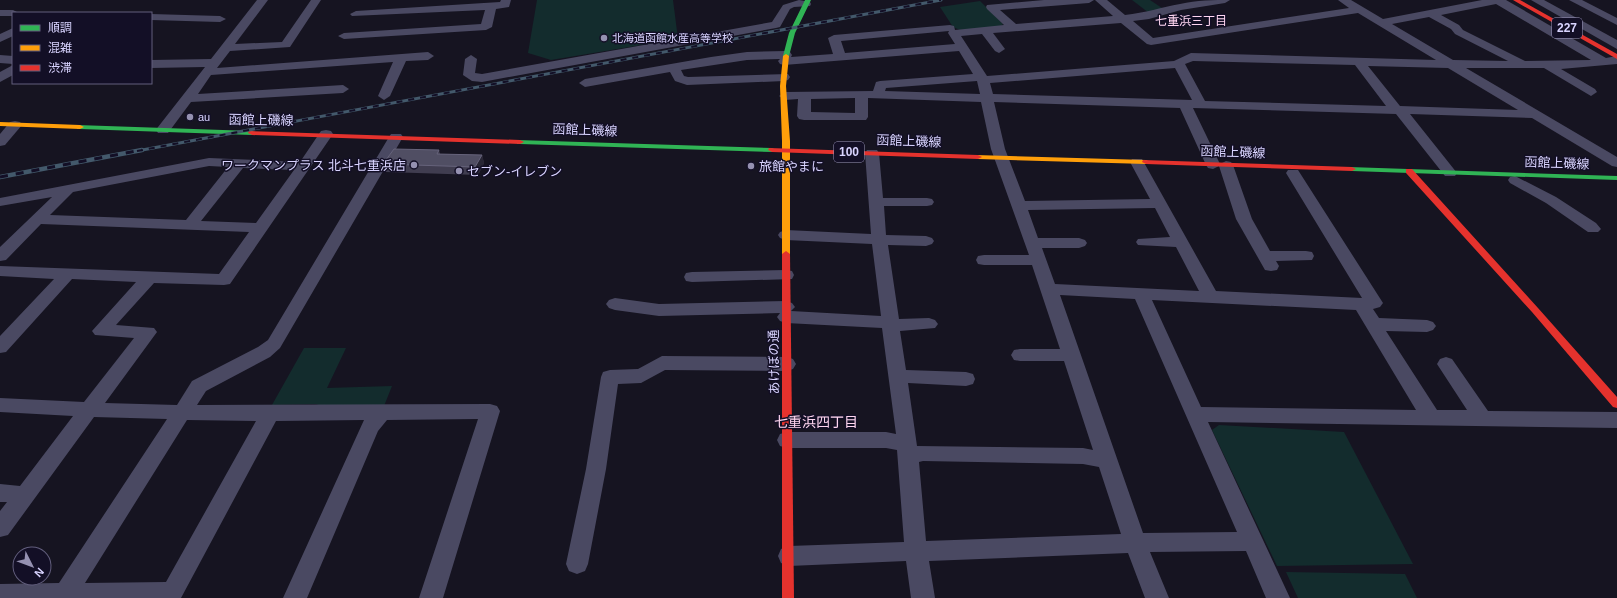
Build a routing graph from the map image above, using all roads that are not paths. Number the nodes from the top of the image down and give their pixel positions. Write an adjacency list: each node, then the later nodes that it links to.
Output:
1 (263, 0): 33 (street)
2 (316, 0): 33 (street)
3 (365, 0): 19 (street)
4 (506, 0): 14 (street)
5 (1089, 0): 26 (street)
6 (1100, 0): 22 (street)
7 (1225, 0): 22 (street)
8 (1343, 0): 15 (street)
9 (1498, 0): 18 (street); 45 (street)
10 (1516, 0): 41 (main road, 227)
11 (1536, 0): 31 (street)
12 (1574, 0): 23 (street)
13 (807, 2): 39 (street); 40 (main road, あけぼの通)
14 (491, 6): 19 (street); 19 (street)
15 (1359, 10): 24 (street); 30 (street)
16 (0, 13): 17 (street)
17 (12, 13)
18 (1430, 13): 24 (street); 48 (street)
19 (356, 14)
20 (152, 17): 21 (street)
21 (220, 18)
22 (1123, 19): 26 (street); 30 (street)
23 (1617, 22)
24 (1382, 23): 47 (street)
25 (950, 28): 37 (street)
26 (1014, 28): 27 (street)
27 (985, 30): 32 (street); 34 (street)
28 (12, 32): 29 (street)
29 (0, 39)
30 (1160, 40): 36 (street)
31 (1617, 45)
32 (963, 46): 37 (street); 55 (street)
33 (226, 48): 51 (street)
34 (999, 49)
35 (428, 56): 38 (street)
36 (1177, 56): 44 (street); 55 (street); 67 (street)
37 (840, 57): 40 (street)
38 (401, 58): 51 (street); 62 (street)
39 (471, 58)
40 (785, 58): 50 (street); 53 (main road, あけぼの通)
41 (1617, 58): 45 (street)
42 (0, 59): 43 (street)
43 (12, 60)
44 (1359, 62): 47 (street); 68 (street)
45 (1604, 62): 49 (street)
46 (152, 64): 51 (street)
47 (1451, 64): 48 (street); 69 (street)
48 (1524, 64): 49 (street)
49 (1546, 65): 58 (street)
50 (674, 67): 53 (street); 56 (street)
51 (210, 68): 64 (street)
52 (12, 71): 54 (street)
53 (784, 77): 63 (main road, あけぼの通)
54 (0, 78)
55 (982, 78): 61 (street); 65 (street)
56 (585, 83)
57 (343, 89): 64 (street)
58 (1591, 92)
59 (805, 95): 60 (street); 60 (street); 63 (street)
60 (862, 95): 61 (street)
61 (880, 95): 65 (street)
62 (384, 96)
63 (785, 96): 76 (main road, あけぼの通)
64 (187, 98): 72 (street)
65 (988, 99): 66 (street); 78 (street)
66 (1185, 104): 67 (street); 82 (street)
67 (1201, 105): 68 (street)
68 (1398, 110): 69 (street); 86 (street)
69 (1534, 114): 81 (street)
70 (0, 124): 71 (main road, 函館上磯線)
71 (15, 125): 72 (main road, 函館上磯線 / 100); 75 (street)
72 (163, 130): 73 (main road, 函館上磯線 / 100)
73 (326, 134): 74 (main road, 函館上磯線 / 100); 83 (street)
74 (396, 137): 76 (main road, 函館上磯線 / 100); 135 (street)
75 (0, 142)
76 (786, 150): 77 (main road, 函館上磯線 / 100); 99 (main road, あけぼの通)
77 (872, 153): 78 (main road, 函館上磯線 / 100); 91 (street)
78 (1003, 157): 79 (main road, 函館上磯線 / 100); 94 (street)
79 (1137, 162): 82 (main road, 函館上磯線 / 100); 93 (street)
80 (239, 163): 83 (street); 89 (street); 96 (street)
81 (1617, 163)
82 (1219, 165): 84 (main road, 函館上磯線 / 100); 107 (street)
83 (304, 166): 97 (street)
84 (1409, 171): 86 (main road, 函館上磯線 / 100); 133 (main road)
85 (1293, 173): 119 (street)
86 (1450, 173): 87 (main road, 函館上磯線 / 100)
87 (1617, 178)
88 (1515, 180): 98 (street)
89 (69, 188): 90 (street); 95 (street)
90 (0, 202)
91 (876, 202): 92 (street); 100 (street)
92 (927, 202)
93 (1160, 203): 94 (street); 103 (street)
94 (1020, 206): 104 (street)
95 (37, 219): 96 (street); 106 (street)
96 (190, 225): 97 (street)
97 (260, 228): 113 (street)
98 (1593, 229)
99 (786, 235): 100 (street); 112 (main road, あけぼの通)
100 (879, 239): 101 (street); 121 (street)
101 (926, 241)
102 (1144, 242): 103 (street)
103 (1181, 242): 117 (street)
104 (1032, 243): 105 (street); 109 (street)
105 (1079, 243)
106 (0, 256)
107 (1306, 256)
108 (984, 260): 109 (street)
109 (1038, 260): 115 (street)
110 (0, 271): 111 (street)
111 (68, 274): 113 (street); 125 (street)
112 (786, 275): 114 (street); 120 (main road, あけぼの通)
113 (150, 277): 134 (street)
114 (692, 277)
115 (1049, 289): 116 (street); 127 (street)
116 (1141, 293): 117 (street); 138 (street)
117 (1210, 296): 119 (street)
118 (615, 304): 120 (street)
119 (1361, 304): 123 (street)
120 (786, 312): 121 (street); 128 (main road, あけぼの通)
121 (890, 323): 122 (street); 130 (street)
122 (929, 324)
123 (1374, 324): 124 (street); 139 (street)
124 (1427, 326)
125 (0, 347)
126 (1020, 355): 127 (street)
127 (1071, 355): 144 (street)
128 (787, 364): 142 (main road, あけぼの通); 152 (street)
129 (1446, 364): 140 (street)
130 (898, 376): 131 (street); 143 (street)
131 (966, 379)
132 (0, 404): 134 (street)
133 (1617, 404)
134 (89, 411): 135 (street); 146 (street)
135 (182, 413): 137 (street); 155 (street)
136 (382, 413): 137 (street); 156 (street); 157 (street)
137 (270, 414): 154 (street)
138 (1195, 414): 139 (street); 148 (street)
139 (1431, 417): 140 (street)
140 (1483, 419): 141 (street)
141 (1617, 420)
142 (787, 440): 143 (street); 151 (main road, あけぼの通)
143 (907, 450): 144 (street); 150 (street)
144 (1108, 461): 149 (street)
145 (0, 493): 146 (street)
146 (25, 495): 147 (street)
147 (0, 528)
148 (1252, 541): 149 (street); 161 (street)
149 (1135, 543): 150 (street); 160 (street)
150 (916, 551): 151 (street); 159 (street)
151 (788, 556): 158 (main road, あけぼの通)
152 (577, 564)
153 (0, 595): 155 (street)
154 (170, 595): 155 (street)
155 (64, 596)
156 (295, 598)
157 (431, 598)
158 (788, 598)
159 (923, 598)
160 (1157, 598)
161 (1278, 598)

